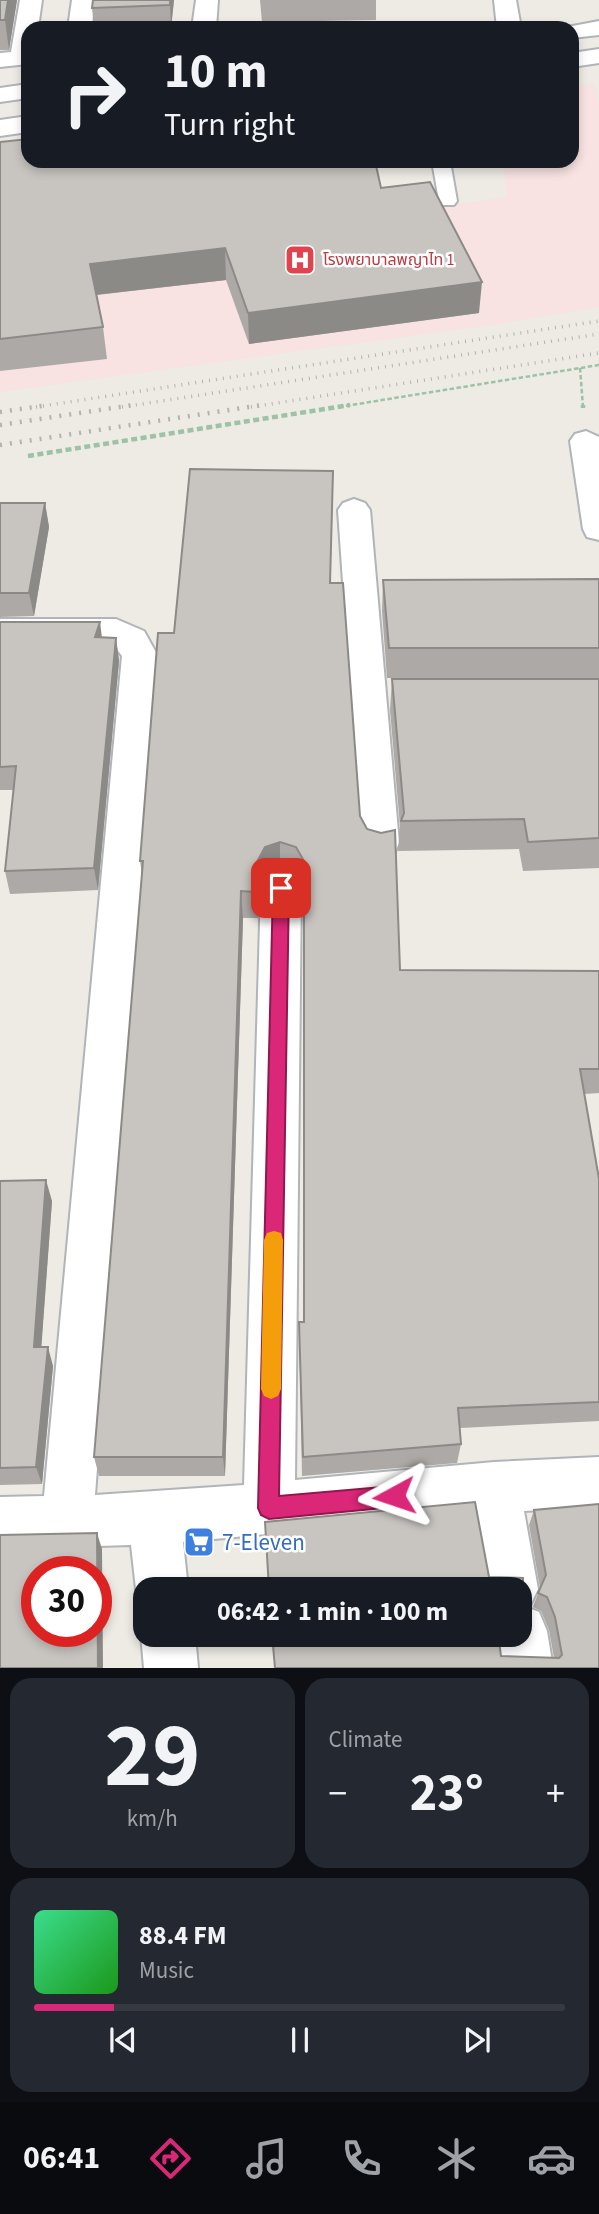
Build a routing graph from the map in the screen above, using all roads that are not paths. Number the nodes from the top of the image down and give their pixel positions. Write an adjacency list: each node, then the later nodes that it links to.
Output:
1 (31, 0): 7 (street)
2 (47, 0): 8 (street)
3 (83, 0): 9 (street)
4 (191, 0): 10 (street)
5 (206, 0): 11 (street)
6 (505, 0): 12 (street)
7 (28, 21)
8 (42, 21)
9 (81, 21)
10 (191, 21)
11 (204, 21)
12 (508, 21)
13 (599, 28): 14 (street)
14 (579, 30)
15 (599, 42): 16 (street)
16 (579, 44)
17 (599, 56): 19 (street)
18 (21, 58): 20 (street)
19 (579, 59)
20 (0, 60)
21 (599, 75): 22 (street)
22 (579, 77)
23 (0, 95): 24 (street)
24 (21, 95)
25 (21, 99): 26 (street)
26 (0, 112)
27 (21, 125): 28 (street)
28 (0, 128)
29 (21, 141): 30 (street)
30 (0, 144)
31 (442, 168): 32 (lane)
32 (447, 201)
33 (586, 441): 35 (street)
34 (354, 510): 37 (street)
35 (599, 529)
36 (0, 631): 43 (street)
37 (380, 843)
38 (281, 888): 41 (street)
39 (599, 1482): 40 (street)
40 (495, 1487): 41 (street); 46 (street)
41 (269, 1508): 42 (street)
42 (155, 1519): 43 (street); 45 (street)
43 (68, 1520): 44 (street)
44 (0, 1523)
45 (161, 1577)
46 (510, 1577)
47 (169, 1647): 49 (street)
48 (523, 1647): 50 (street)
49 (171, 1668)
50 (526, 1668)

